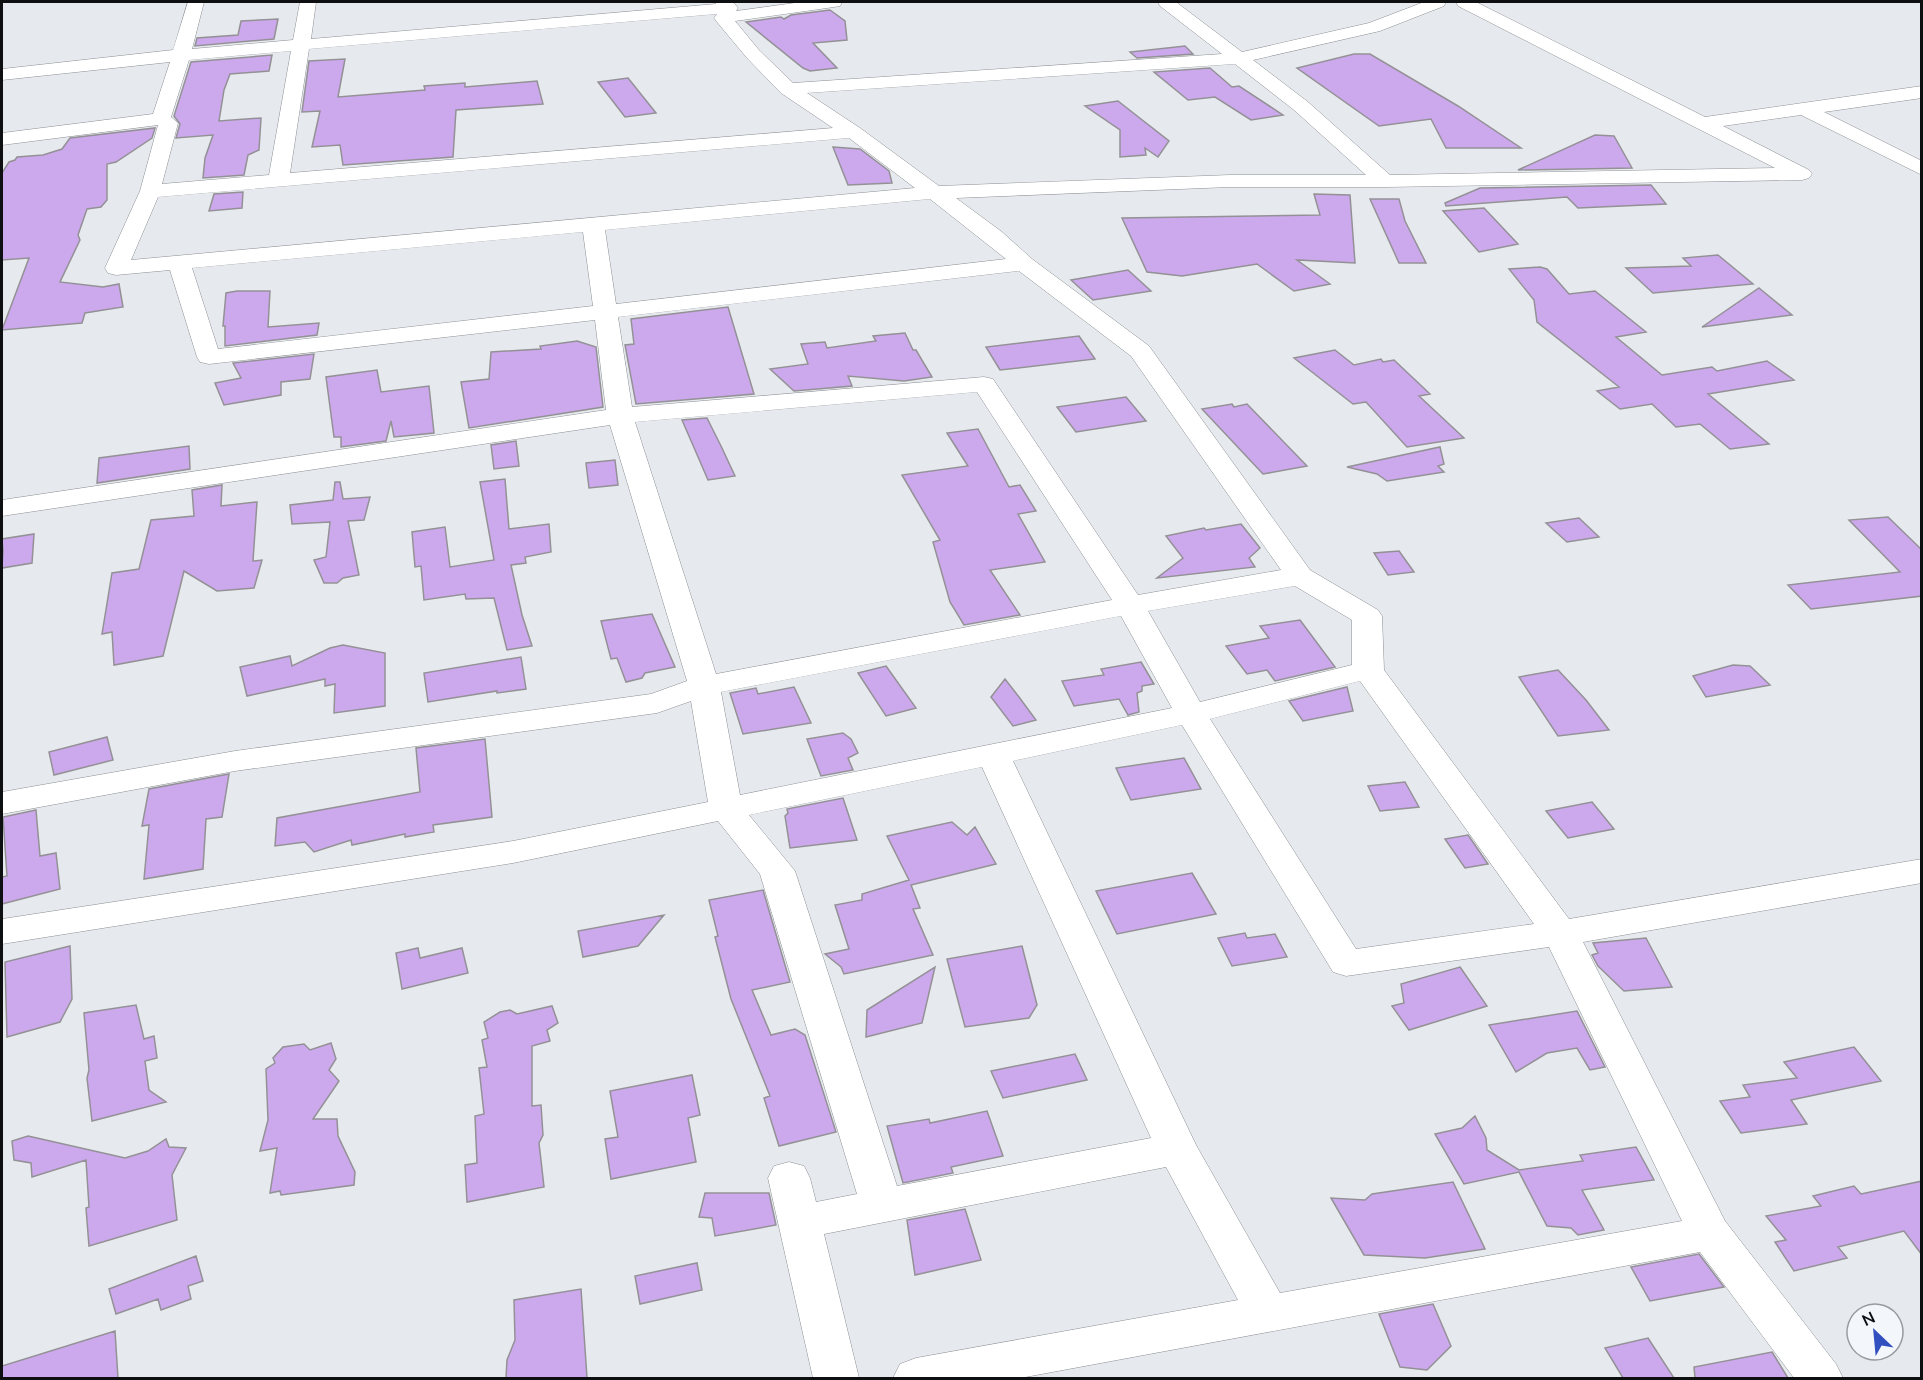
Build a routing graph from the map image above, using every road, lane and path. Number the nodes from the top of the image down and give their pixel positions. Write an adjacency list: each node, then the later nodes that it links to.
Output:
1 (196, 2): 9 (street)
2 (308, 2): 8 (street)
3 (834, 2): 7 (street)
4 (1166, 2): 10 (street)
5 (1438, 2): 10 (street)
6 (1464, 2): 16 (street)
7 (725, 9): 8 (street); 12 (street)
8 (300, 44): 9 (street); 20 (street)
9 (181, 55): 11 (street); 15 (street)
10 (1240, 58): 12 (street); 21 (street)
11 (2, 74)
12 (788, 89): 17 (street)
13 (1922, 92): 14 (street)
14 (1802, 108): 16 (street); 19 (street)
15 (161, 119): 18 (street); 22 (street)
16 (1704, 123): 21 (street)
17 (853, 132): 20 (street); 23 (street)
18 (2, 139)
19 (1922, 169)
20 (279, 179): 22 (street)
21 (1385, 181): 23 (street)
22 (150, 191): 25 (street)
23 (932, 193): 24 (street); 26 (street)
24 (593, 223): 25 (street); 27 (street)
25 (179, 261): 27 (street)
26 (1024, 264): 27 (street); 30 (street)
27 (604, 311): 28 (street)
28 (620, 416): 29 (street); 31 (street); 33 (street)
29 (2, 508)
30 (1300, 576): 31 (street); 32 (street)
31 (1130, 605): 33 (street); 34 (street)
32 (1368, 670): 34 (street); 40 (street)
33 (704, 686): 36 (street); 37 (street)
34 (1191, 714): 35 (street); 40 (street)
35 (993, 754): 37 (street); 41 (street)
36 (2, 803)
37 (726, 809): 39 (street); 43 (street)
38 (1922, 871): 40 (street)
39 (2, 932)
40 (1560, 933): 45 (street)
41 (1177, 1149): 43 (street); 46 (street)
42 (789, 1178): 44 (street)
43 (882, 1205): 44 (street)
44 (798, 1222): 47 (street)
45 (1710, 1233): 46 (street); 49 (street)
46 (1267, 1312): 48 (street)
47 (836, 1378)
48 (916, 1378)
49 (1820, 1378)

